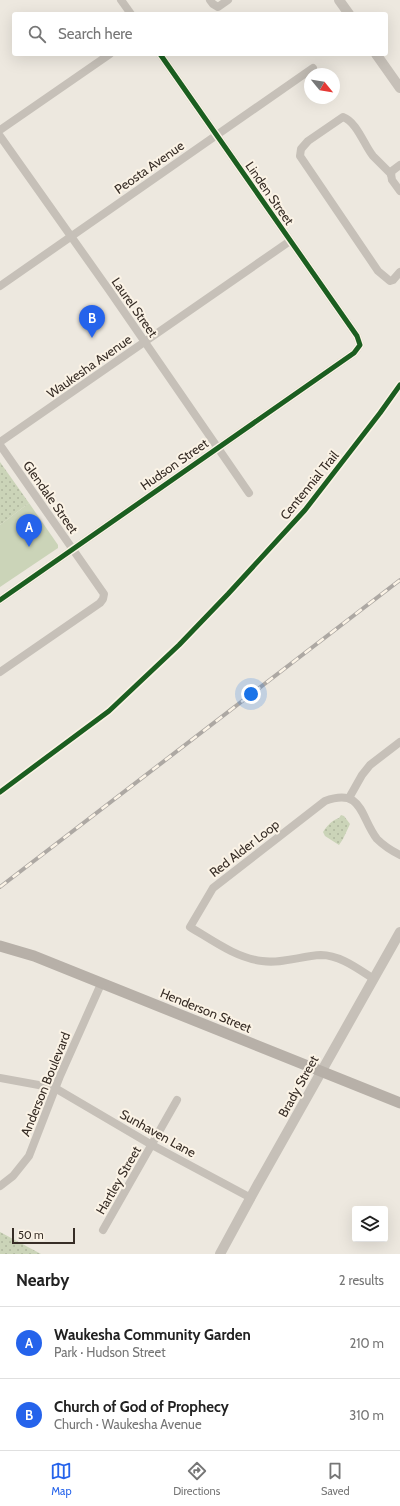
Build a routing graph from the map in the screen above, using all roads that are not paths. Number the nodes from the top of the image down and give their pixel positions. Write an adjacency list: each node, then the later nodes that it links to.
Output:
1 (121, 0): 5 (street)
2 (210, 0): 3 (street)
3 (228, 0)
4 (339, 0): 6 (street)
5 (130, 12)
6 (348, 12)
7 (107, 56): 12 (street)
8 (161, 56): 13 (street, Linden Street)
9 (377, 56): 11 (street)
10 (304, 74): 13 (street, Peosta Avenue)
11 (400, 88)
12 (0, 130)
13 (216, 135): 18 (street, Peosta Avenue); 19 (street, Linden Street)
14 (0, 136): 18 (street, Laurel Street)
15 (400, 165): 16 (street)
16 (391, 174): 17 (street); 20 (street)
17 (400, 191)
18 (71, 236): 21 (street, Peosta Avenue); 22 (street, Laurel Street)
19 (290, 241): 22 (street, Waukesha Avenue); 23 (street, Linden Street)
20 (400, 272)
21 (0, 286)
22 (145, 342): 24 (street, Waukesha Avenue); 26 (street, Laurel Street)
23 (360, 345): 26 (street, Hudson Street)
24 (0, 442)
25 (0, 445): 28 (street, Glendale Street)
26 (218, 447): 27 (street, Laurel Street); 28 (street, Hudson Street)
27 (249, 493)
28 (72, 550): 29 (street, Hudson Street); 30 (street, Glendale Street)
29 (0, 600)
30 (0, 672)
31 (400, 742): 32 (street)
32 (349, 798): 33 (street); 36 (street, Red Alder Loop)
33 (400, 855)
34 (400, 932): 36 (street, Brady Street)
35 (0, 946): 37 (main road, Henderson Street)
36 (374, 979): 38 (street, Brady Street)
37 (101, 984): 38 (main road, Henderson Street); 40 (street, Anderson Boulevard)
38 (322, 1071): 42 (main road, Henderson Street); 45 (street, Brady Street)
39 (0, 1078): 40 (street, Sunhaven Lane)
40 (55, 1088): 43 (street, Sunhaven Lane); 44 (street, Anderson Boulevard)
41 (177, 1100): 43 (street, Hartley Street)
42 (400, 1103)
43 (152, 1144): 45 (street, Sunhaven Lane); 46 (street, Hartley Street)
44 (0, 1186)
45 (251, 1198): 47 (street, Brady Street)
46 (103, 1230)
47 (220, 1254)

